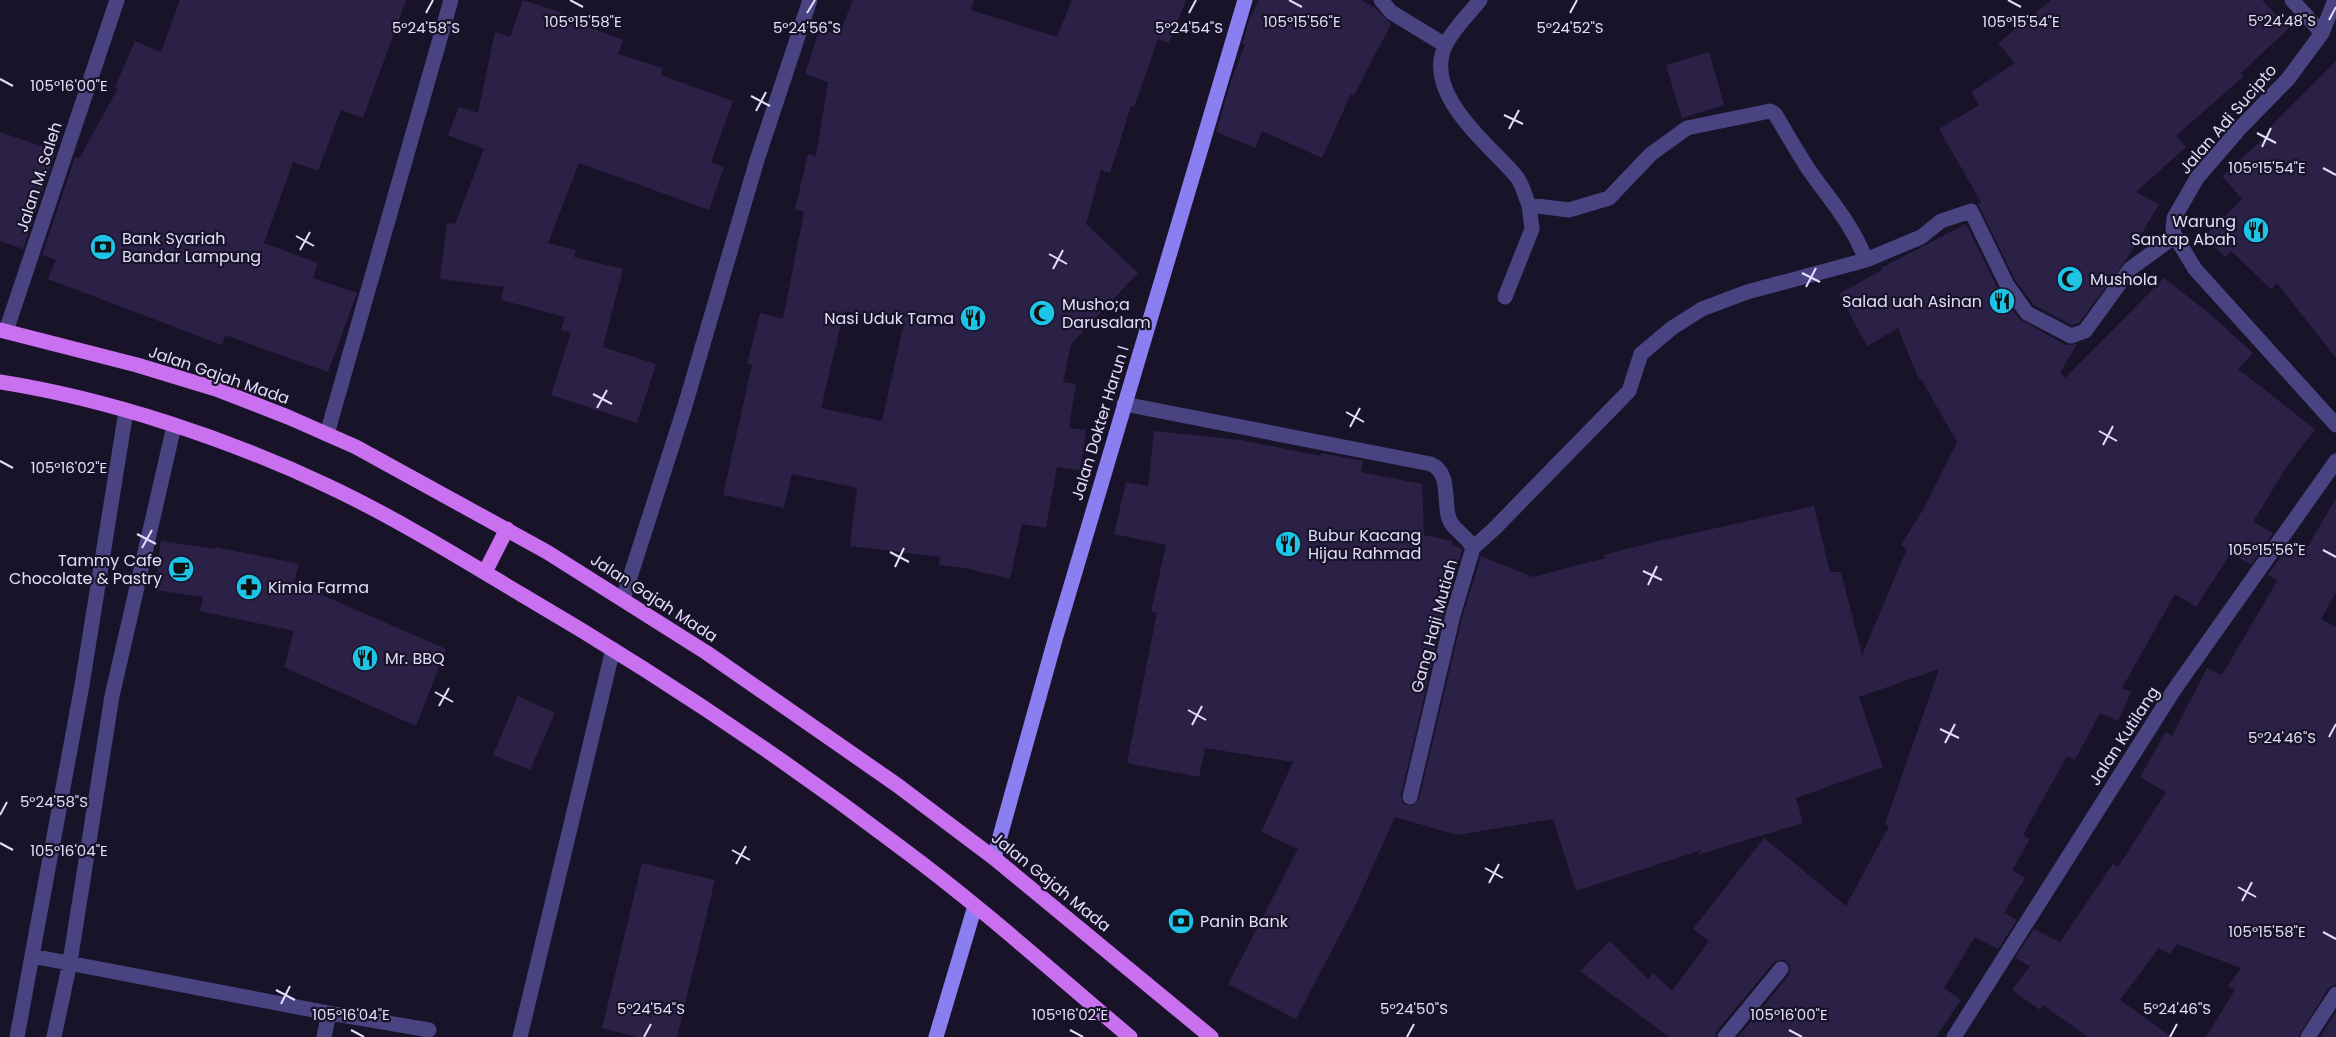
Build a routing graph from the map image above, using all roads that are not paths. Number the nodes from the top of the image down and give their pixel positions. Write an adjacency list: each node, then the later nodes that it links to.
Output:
1 (117, 0): 15 (street, Jalan M. Saleh)
2 (451, 0): 21 (street)
3 (810, 0): 26 (street)
4 (1245, 0): 17 (street, Jalan Dokter Harun I)
5 (1381, 0): 10 (street)
6 (1480, 0): 10 (street)
7 (2292, 0): 9 (street)
8 (2335, 0): 9 (street, Jalan Adi Sucipto)
9 (2322, 33): 12 (street, Jalan Adi Sucipto)
10 (1445, 45): 11 (street)
11 (1529, 206): 13 (street); 14 (street)
12 (2175, 236): 13 (street); 19 (street)
13 (1866, 260): 24 (street)
14 (1504, 297)
15 (3, 331): 21 (main road, Jalan Gajah Mada)
16 (0, 382): 18 (main road)
17 (1124, 404): 24 (street, Gang Haji Mutiah); 29 (street, Jalan Dokter Harun I)
18 (126, 411): 20 (main road); 31 (street)
19 (2336, 425)
20 (174, 426): 25 (main road); 32 (street)
21 (327, 434): 23 (main road, Jalan Gajah Mada)
22 (2336, 462): 45 (street, Jalan Kutilang)
23 (507, 530): 25 (main road); 26 (main road, Jalan Gajah Mada)
24 (1473, 549): 28 (street, Gang Haji Mutiah)
25 (485, 572): 27 (main road)
26 (623, 599): 29 (main road, Jalan Gajah Mada)
27 (613, 649): 30 (main road); 40 (street)
28 (1410, 797)
29 (994, 858): 43 (main road, Jalan Gajah Mada)
30 (975, 906): 41 (street); 42 (main road)
31 (32, 956): 32 (street); 37 (street)
32 (70, 962): 35 (street); 38 (street)
33 (1781, 969): 44 (street)
34 (2336, 993): 46 (street)
35 (329, 1013): 36 (street); 39 (street)
36 (429, 1030)
37 (17, 1037)
38 (54, 1037)
39 (324, 1037)
40 (520, 1037)
41 (936, 1037)
42 (1130, 1037)
43 (1211, 1037)
44 (1725, 1037)
45 (1954, 1037)
46 (2308, 1037)

